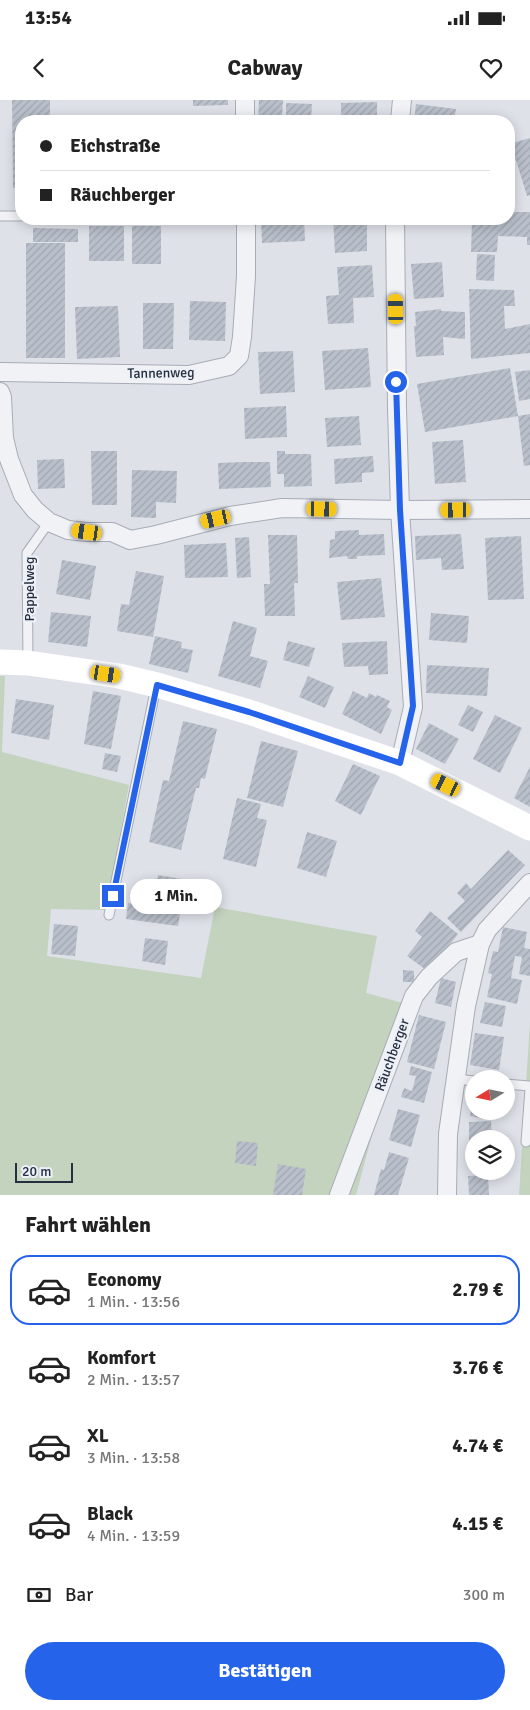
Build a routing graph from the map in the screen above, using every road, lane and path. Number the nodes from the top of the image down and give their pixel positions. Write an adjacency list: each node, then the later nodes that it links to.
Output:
1 (245, 100): 3 (street)
2 (402, 100): 4 (street)
3 (245, 115)
4 (401, 115)
5 (0, 216): 6 (lane)
6 (15, 216)
7 (246, 225): 9 (street, Tannenweg)
8 (394, 225): 12 (street)
9 (0, 372)
10 (0, 392): 13 (street)
11 (530, 509): 12 (street)
12 (400, 510): 13 (street); 17 (street)
13 (50, 522): 15 (lane, Pappelweg)
14 (0, 662): 15 (main road)
15 (28, 663): 16 (main road)
16 (157, 685): 17 (main road); 20 (lane)
17 (400, 763): 18 (main road)
18 (530, 828)
19 (530, 883): 21 (street)
20 (109, 915)
21 (480, 944): 22 (street); 27 (street, Räuchberger)
22 (456, 1079): 23 (lane); 28 (street)
23 (465, 1080)
24 (515, 1085): 25 (lane)
25 (530, 1087): 26 (lane)
26 (526, 1142)
27 (339, 1195)
28 (447, 1195)

